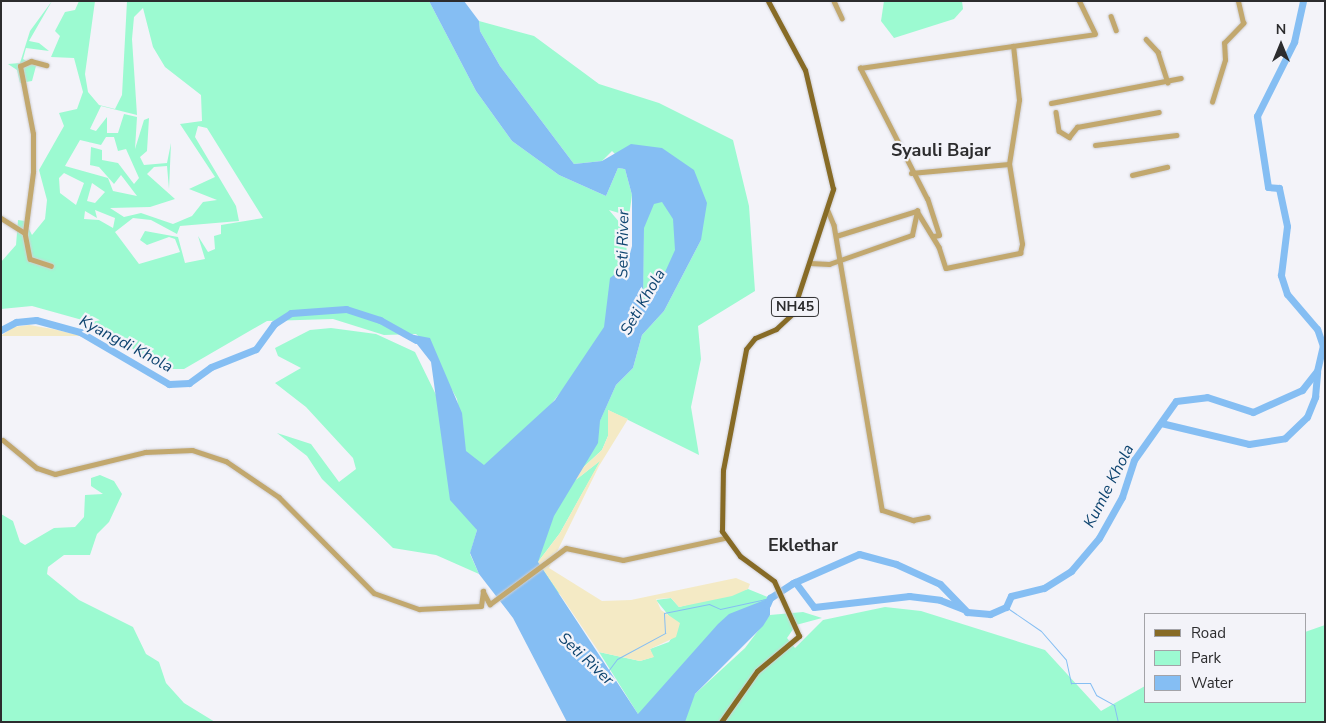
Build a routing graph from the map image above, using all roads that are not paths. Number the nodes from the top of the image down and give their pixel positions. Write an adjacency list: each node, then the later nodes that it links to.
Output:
1 (768, 1): 23 (main road, NH45)
2 (834, 1): 6 (street)
3 (1079, 1): 9 (street)
4 (1238, 1): 13 (street)
5 (1111, 16): 7 (street)
6 (842, 18)
7 (1116, 30)
8 (1146, 38): 12 (street)
9 (1013, 46): 19 (street); 21 (street)
10 (46, 65): 26 (street)
11 (1181, 78): 12 (street)
12 (1168, 82): 14 (street)
13 (1212, 102)
14 (1051, 103)
15 (1056, 112): 16 (street)
16 (1159, 112)
17 (1176, 135): 18 (street)
18 (1095, 146)
19 (1008, 164): 21 (street); 28 (street)
20 (1167, 167): 22 (street)
21 (910, 173): 28 (street)
22 (1132, 175)
23 (828, 211): 27 (street); 30 (main road, NH45)
24 (917, 211): 27 (street); 28 (street); 29 (street)
25 (1, 218): 26 (street)
26 (25, 233): 31 (street)
27 (836, 236): 29 (street)
28 (934, 236)
29 (839, 261): 30 (street); 33 (street)
30 (810, 264): 34 (main road, NH45)
31 (51, 266)
32 (3, 440): 34 (street)
33 (928, 518)
34 (726, 538): 35 (main road, NH45)
35 (721, 722)

